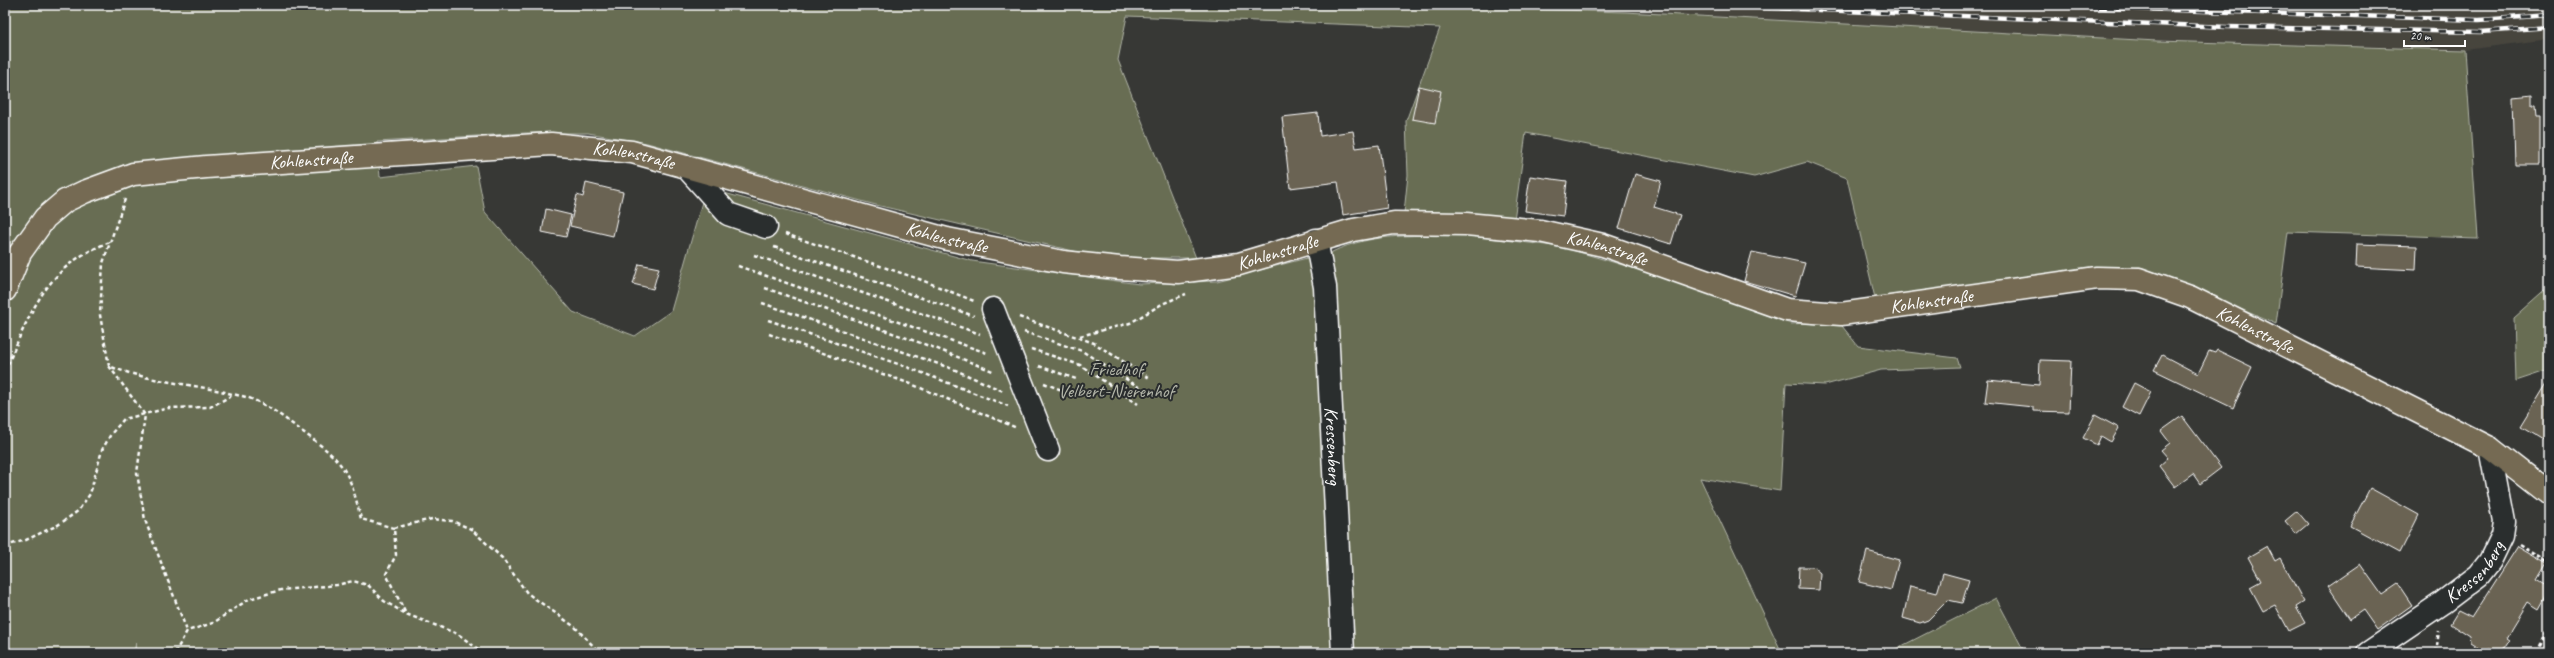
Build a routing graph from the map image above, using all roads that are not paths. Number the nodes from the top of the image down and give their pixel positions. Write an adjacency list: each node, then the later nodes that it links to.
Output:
1 (686, 167): 2 (street); 3 (main road, Kohlenstraße); 4 (main road, Kohlenstraße)
2 (766, 236)
3 (1316, 240): 7 (main road, Kohlenstraße); 9 (street, Kressenberg)
4 (5, 290)
5 (999, 325): 6 (street)
6 (1046, 446)
7 (2490, 448): 8 (main road, Kohlenstraße); 10 (street, Kressenberg)
8 (2549, 494)
9 (1343, 653)
10 (2368, 653)

